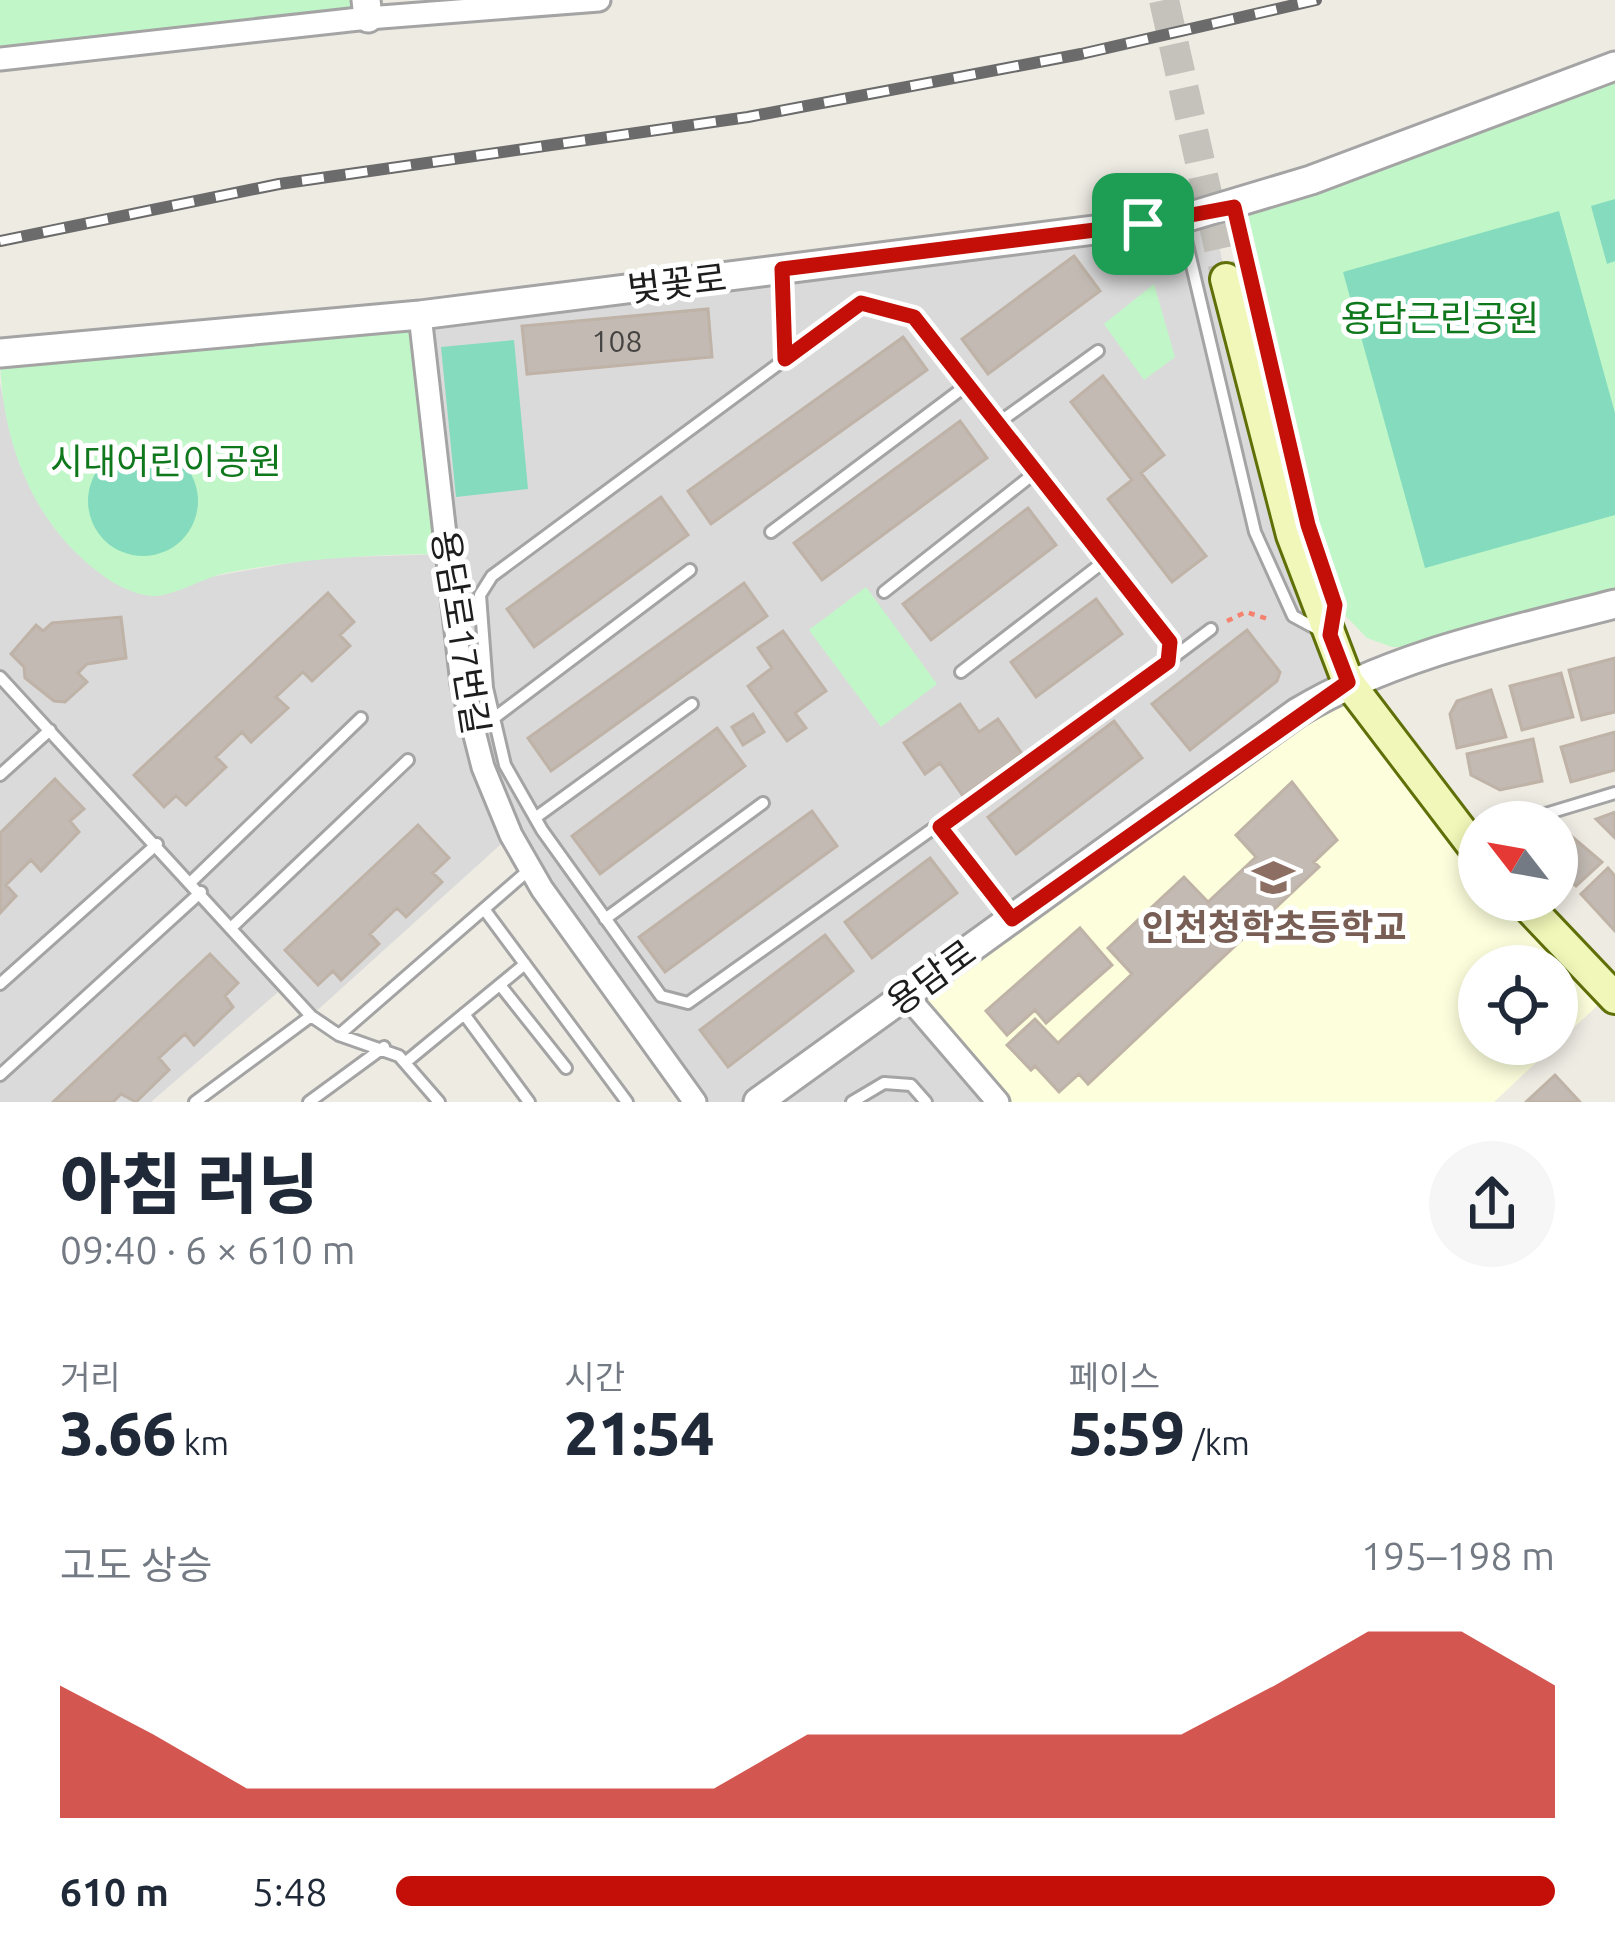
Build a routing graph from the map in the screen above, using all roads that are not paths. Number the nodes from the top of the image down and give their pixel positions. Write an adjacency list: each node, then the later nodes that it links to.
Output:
1 (599, 0): 2 (street)
2 (367, 9): 3 (street)
3 (0, 59)
4 (1615, 67): 5 (street, 벚꽃로)
5 (1234, 207): 6 (street, 벚꽃로); 22 (lane)
6 (1181, 219): 7 (street, 벚꽃로); 22 (lane)
7 (782, 269): 9 (street, 벚꽃로); 12 (lane)
8 (1226, 279): 22 (main road)
9 (420, 315): 11 (street, 벚꽃로); 40 (street, 용담로17번길)
10 (1098, 351): 14 (lane)
11 (0, 352)
12 (785, 359): 13 (lane); 29 (lane)
13 (968, 385): 14 (lane); 16 (lane)
14 (998, 424): 15 (lane)
15 (1036, 472): 17 (lane); 19 (lane)
16 (771, 532)
17 (1106, 560): 23 (lane); 24 (lane)
18 (690, 570): 29 (lane)
19 (884, 592)
20 (1615, 604): 26 (street, 용담로)
21 (1211, 628): 23 (lane)
22 (1330, 635): 26 (main road)
23 (1168, 662): 38 (lane)
24 (961, 672)
25 (1, 681): 30 (lane)
26 (1348, 682): 37 (main road); 45 (street, 용담로)
27 (692, 704): 36 (lane)
28 (361, 718): 41 (lane)
29 (494, 718): 36 (lane)
30 (50, 730): 32 (lane); 39 (lane)
31 (407, 760): 47 (lane)
32 (0, 775)
33 (1615, 793): 35 (lane)
34 (763, 803): 44 (lane)
35 (1578, 804)
36 (535, 818): 44 (lane)
37 (1458, 822)
38 (940, 827): 44 (lane); 45 (lane)
39 (157, 844): 41 (lane); 49 (lane)
40 (530, 869): 43 (lane); 65 (street, 용담로17번길)
41 (192, 881): 42 (lane)
42 (201, 892): 47 (lane); 59 (lane)
43 (484, 909): 48 (lane); 55 (lane)
44 (605, 919)
45 (1012, 919): 51 (street, 용담로)
46 (1542, 921): 52 (main road)
47 (232, 927): 54 (lane)
48 (525, 964): 50 (lane); 64 (lane)
49 (0, 983)
50 (500, 985): 53 (lane); 58 (lane)
51 (906, 995): 66 (street, 용담로); 69 (street)
52 (1615, 998)
53 (464, 1014): 57 (lane); 63 (lane)
54 (311, 1016): 55 (lane); 60 (lane)
55 (339, 1035): 56 (lane)
56 (384, 1047): 57 (lane); 61 (lane)
57 (406, 1062): 62 (lane)
58 (566, 1068)
59 (0, 1075)
60 (195, 1102)
61 (309, 1102)
62 (439, 1102)
63 (530, 1102)
64 (627, 1102)
65 (695, 1102)
66 (758, 1102)
67 (852, 1102): 68 (lane)
68 (926, 1102)
69 (998, 1102)

